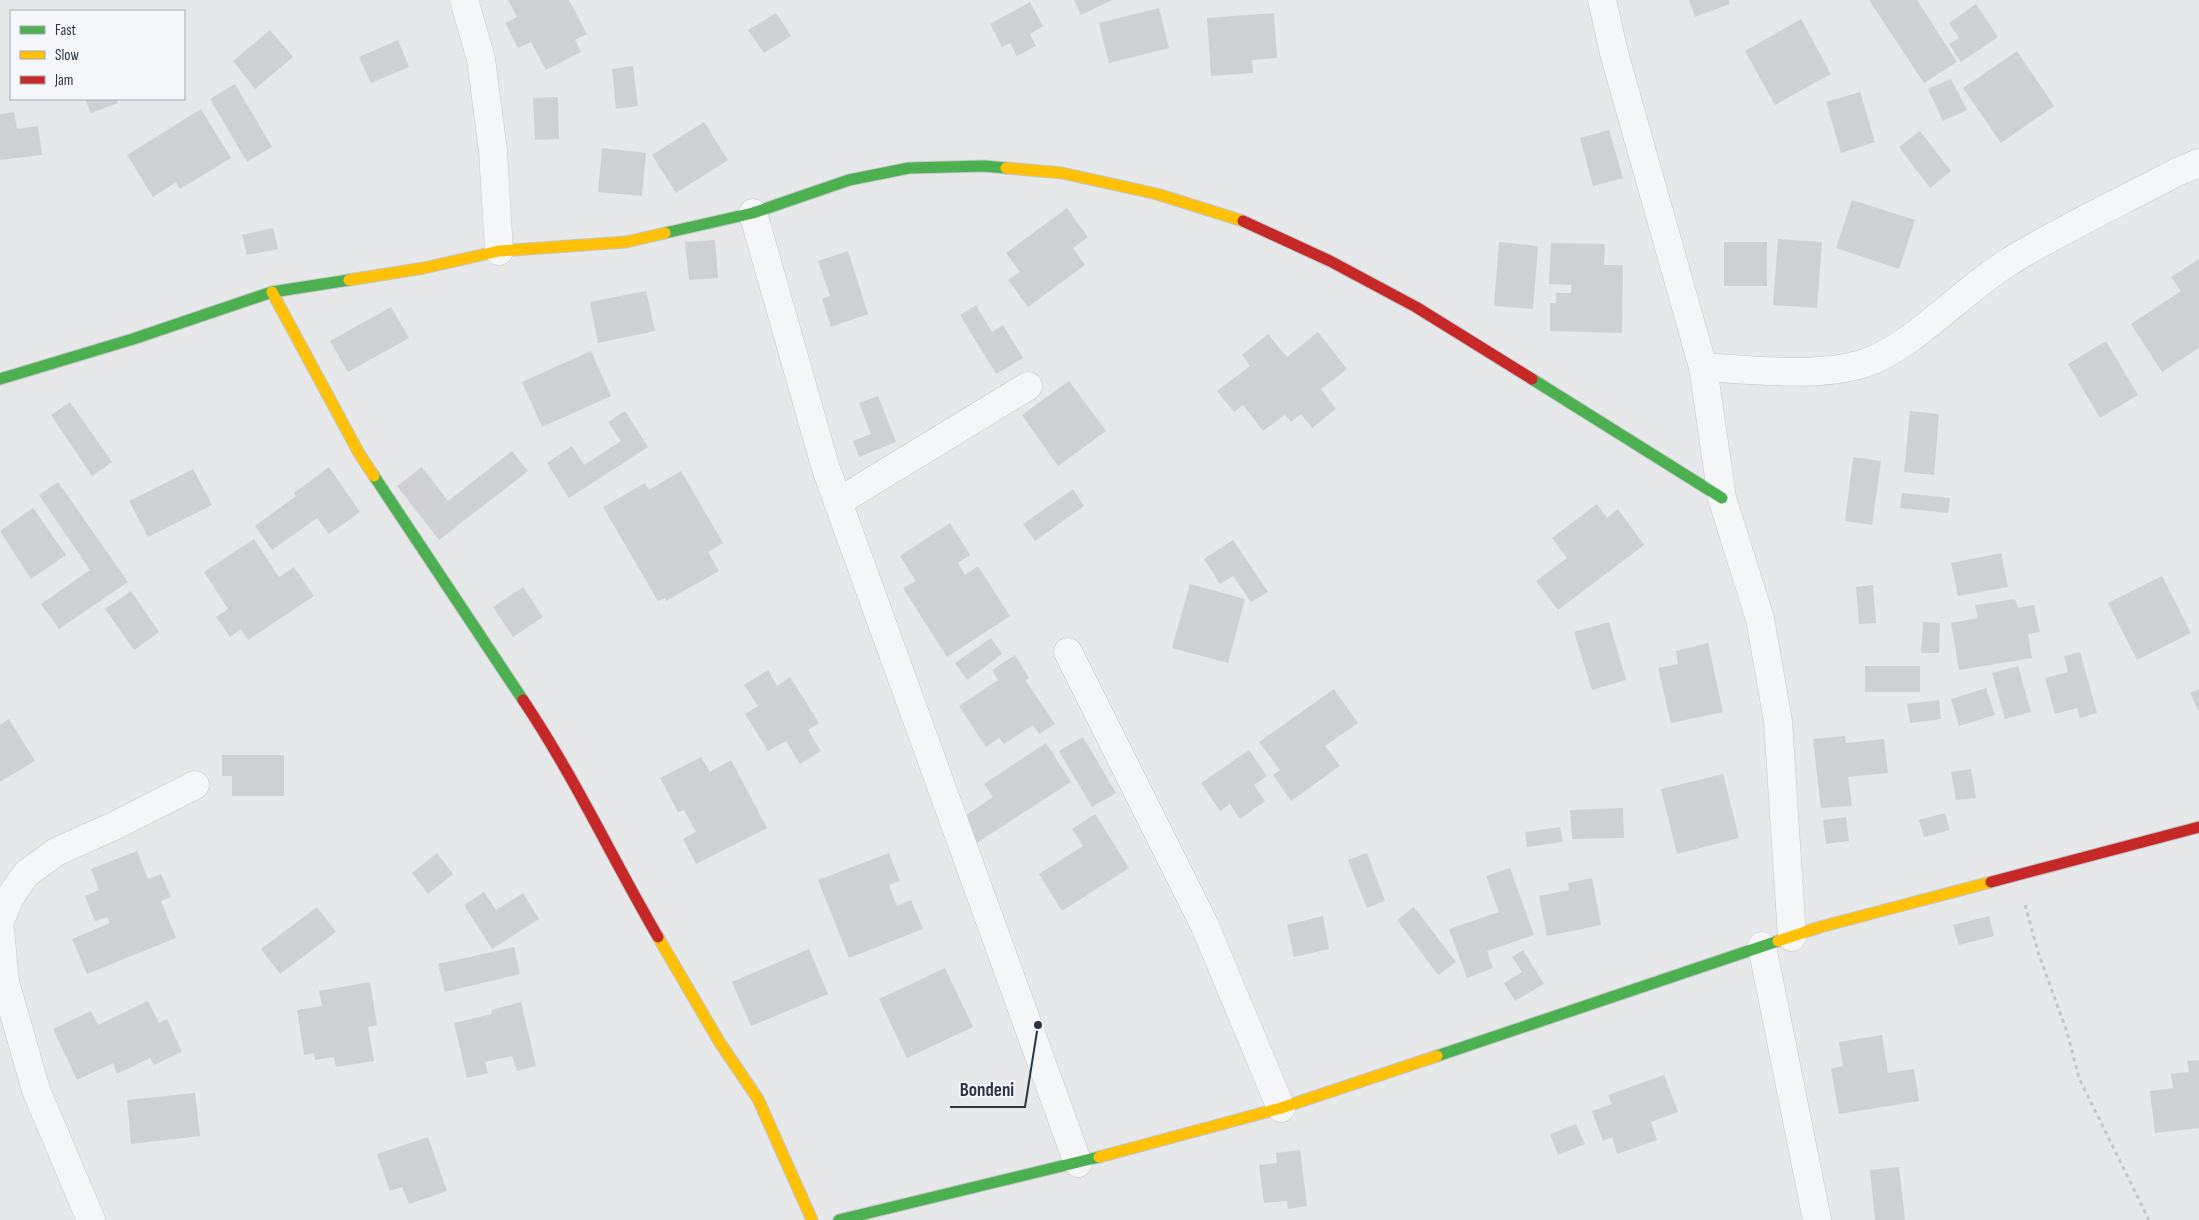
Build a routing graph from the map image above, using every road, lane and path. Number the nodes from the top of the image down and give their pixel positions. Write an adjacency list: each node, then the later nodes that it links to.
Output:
1 (464, 0): 5 (street)
2 (1602, 0): 7 (street)
3 (2199, 163): 7 (street)
4 (753, 213): 5 (street); 10 (street); 11 (street)
5 (499, 251): 6 (street)
6 (272, 292): 8 (street); 23 (street)
7 (1703, 367): 10 (street)
8 (0, 379)
9 (1028, 386): 11 (street)
10 (1722, 498): 18 (street)
11 (838, 502): 21 (street)
12 (1068, 652): 20 (street)
13 (195, 785): 16 (street)
14 (2199, 827): 15 (street)
15 (2016, 875): 18 (street); 26 (path)
16 (0, 921)
17 (0, 930): 22 (street)
18 (1792, 937): 19 (street)
19 (1762, 946): 20 (street); 25 (street)
20 (1281, 1108): 21 (street)
21 (1078, 1163): 24 (street)
22 (91, 1220)
23 (812, 1220)
24 (839, 1220)
25 (1817, 1220)
26 (2149, 1220)

